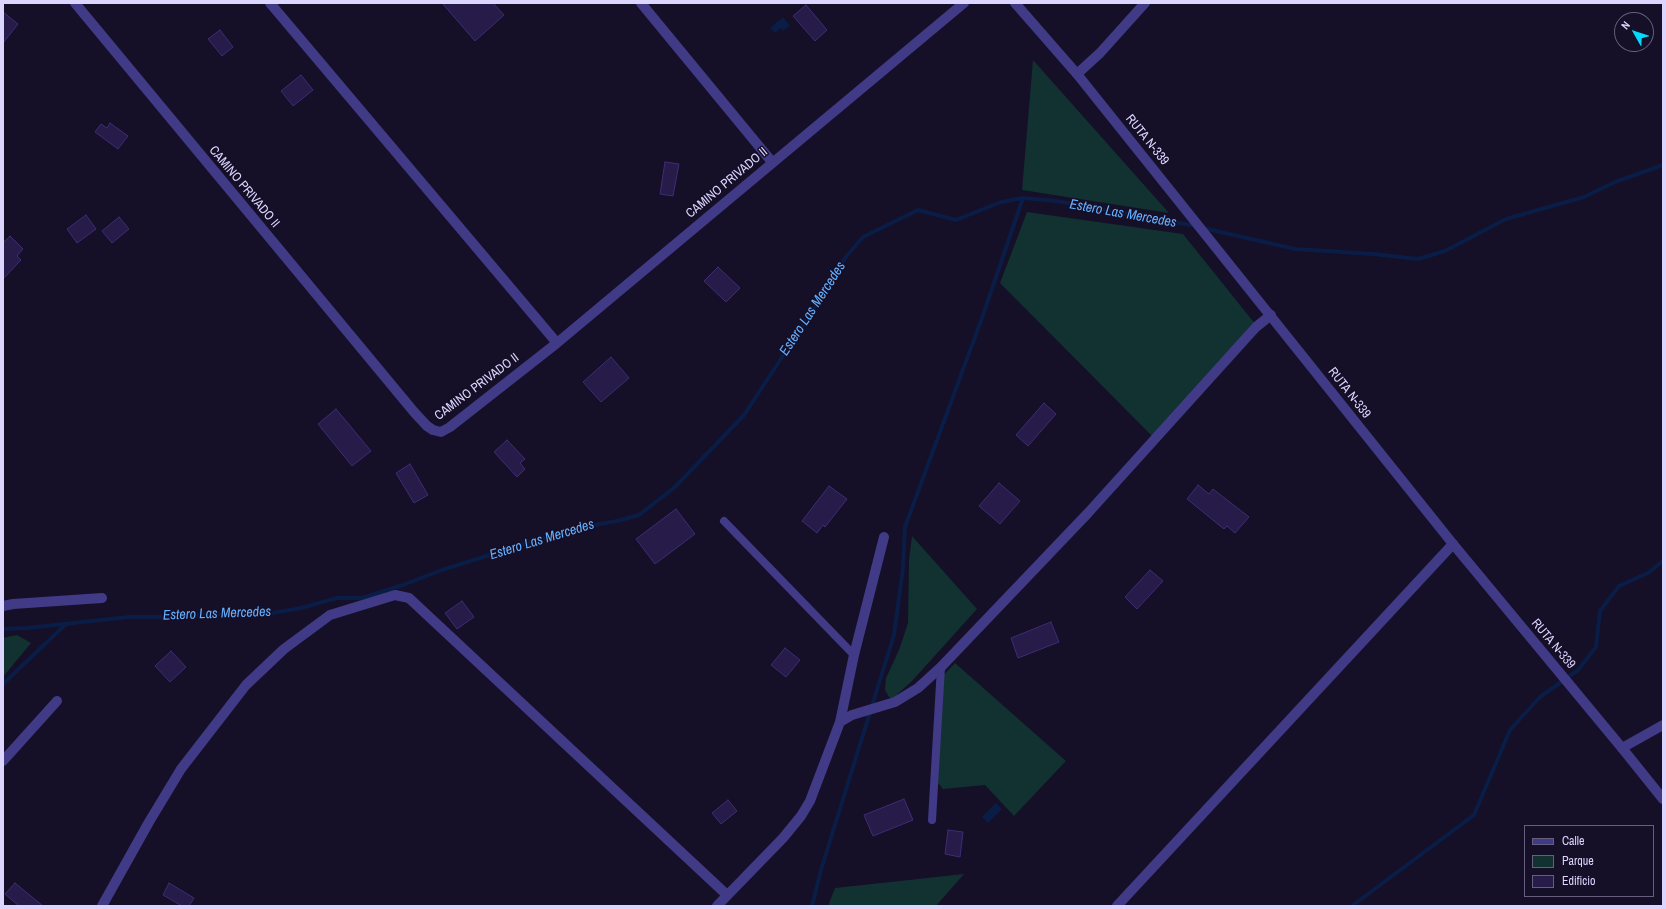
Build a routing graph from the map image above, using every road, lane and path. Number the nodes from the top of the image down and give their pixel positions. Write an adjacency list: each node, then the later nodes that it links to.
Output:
1 (75, 3): 10 (street, CAMINO PRIVADO II)
2 (270, 3): 10 (street)
3 (641, 3): 8 (street)
4 (964, 3): 8 (street, CAMINO PRIVADO II)
5 (1015, 3): 7 (street, RUTA N-339)
6 (1145, 3): 7 (street)
7 (1077, 74): 9 (street, RUTA N-339)
8 (772, 162): 10 (street, CAMINO PRIVADO II)
9 (1271, 315): 13 (street, RUTA N-339); 17 (street)
10 (557, 343)
11 (724, 521): 16 (lane)
12 (884, 537): 16 (street)
13 (1453, 544): 21 (street, RUTA N-339); 28 (street)
14 (102, 598): 15 (street)
15 (3, 606)
16 (854, 655): 19 (street)
17 (940, 667): 19 (street); 24 (lane)
18 (57, 701): 22 (street)
19 (840, 722): 25 (street)
20 (1663, 725): 21 (street)
21 (1622, 748): 23 (street, RUTA N-339)
22 (3, 761)
23 (1663, 799)
24 (932, 820)
25 (727, 895): 26 (street); 27 (street)
26 (102, 906)
27 (717, 906)
28 (1117, 906)

